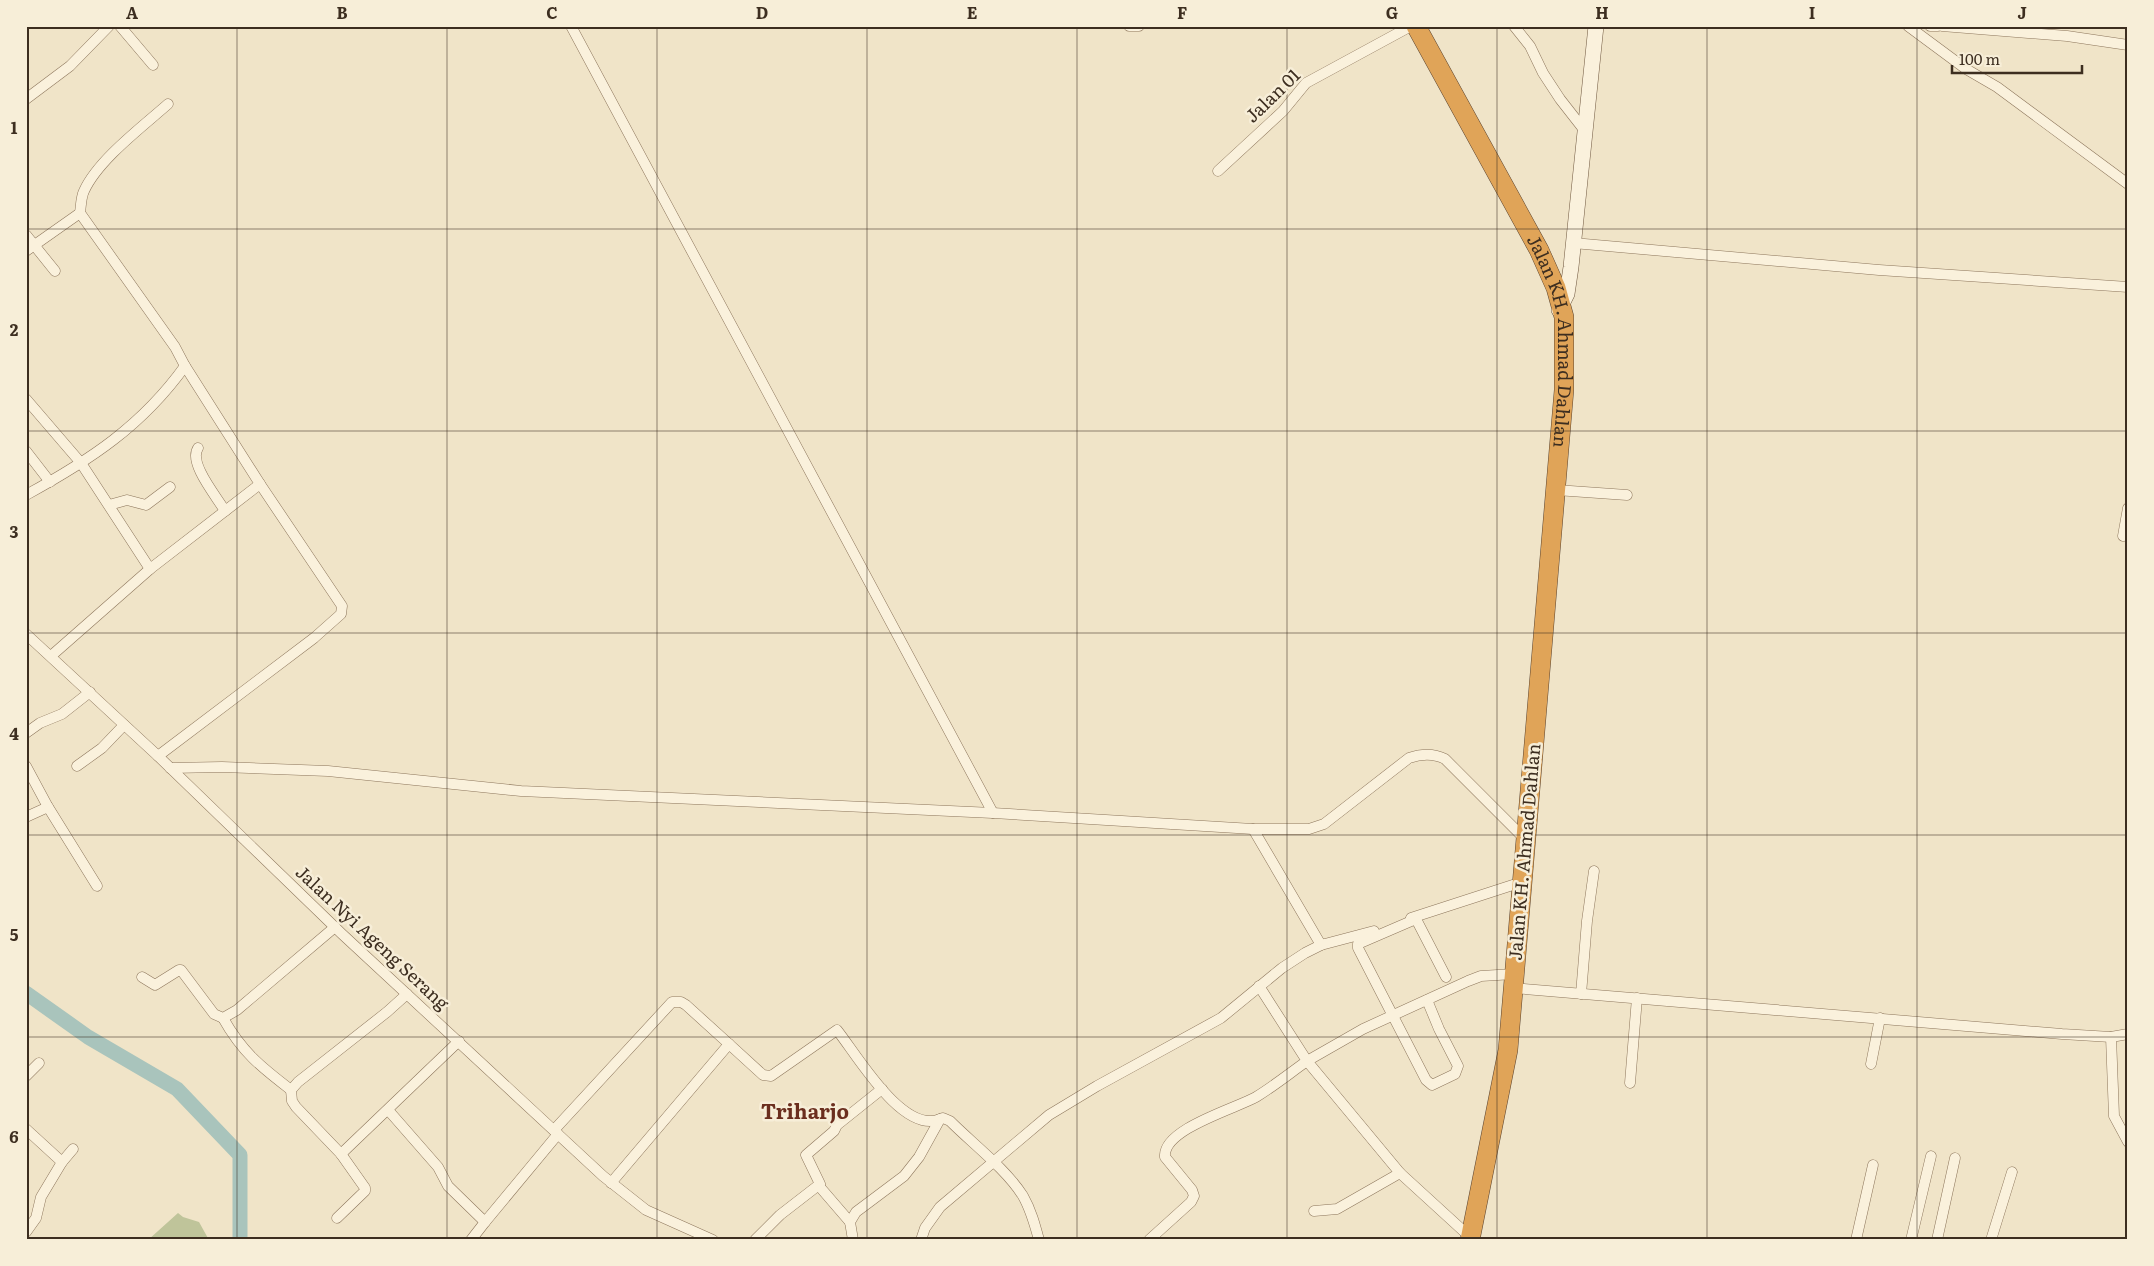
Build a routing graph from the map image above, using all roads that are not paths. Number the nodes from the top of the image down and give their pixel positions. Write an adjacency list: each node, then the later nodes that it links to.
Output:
1 (109, 26): 17 (street)
2 (120, 26): 16 (street)
3 (570, 26): 56 (street)
4 (1129, 26): 5 (street)
5 (1139, 26)
6 (1411, 26): 20 (street, Jalan 01)
7 (1416, 26): 27 (highway, Jalan KH. Ahmad Dahlan)
8 (1514, 26): 19 (street)
9 (1596, 26): 19 (street)
10 (1908, 26): 21 (street)
11 (1930, 26): 12 (street)
12 (1938, 26)
13 (1942, 26): 14 (street)
14 (2066, 31): 15 (street)
15 (2128, 45)
16 (153, 65)
17 (26, 99)
18 (168, 104): 22 (street)
19 (1585, 131): 24 (street)
20 (1218, 171)
21 (2128, 184)
22 (80, 213): 25 (street); 30 (street)
23 (26, 235): 25 (street)
24 (1573, 243): 27 (street); 28 (street)
25 (30, 248): 26 (street)
26 (55, 271)
27 (1555, 279): 29 (highway, Jalan KH. Ahmad Dahlan); 29 (street)
28 (2128, 287)
29 (1558, 310): 38 (highway, Jalan KH. Ahmad Dahlan)
30 (185, 366): 34 (street); 36 (street)
31 (26, 399): 34 (street)
32 (198, 448): 43 (street)
33 (26, 451): 35 (street)
34 (81, 464): 35 (street); 41 (street)
35 (50, 482): 39 (street)
36 (260, 484): 43 (street); 51 (street)
37 (170, 487): 41 (street)
38 (1558, 490): 40 (street); 59 (highway, Jalan KH. Ahmad Dahlan)
39 (26, 495)
40 (1627, 495)
41 (109, 505): 45 (street)
42 (2128, 508): 44 (street)
43 (225, 510): 45 (street)
44 (2128, 535)
45 (150, 569): 47 (street)
46 (26, 634): 47 (street, Jalan Nyi Ageng Serang)
47 (51, 656): 48 (street, Jalan Nyi Ageng Serang)
48 (90, 692): 49 (street, Jalan Nyi Ageng Serang); 50 (street)
49 (124, 725): 51 (street, Jalan Nyi Ageng Serang); 53 (street)
50 (26, 733)
51 (158, 756): 54 (street, Jalan Nyi Ageng Serang)
52 (26, 766): 55 (street)
53 (77, 766)
54 (170, 768): 56 (street); 63 (street, Jalan Nyi Ageng Serang)
55 (48, 807): 57 (street); 62 (street)
56 (993, 814): 58 (street)
57 (26, 817)
58 (1253, 829): 59 (street); 64 (street)
59 (1526, 840): 61 (highway, Jalan KH. Ahmad Dahlan)
60 (1594, 871): 70 (street)
61 (1522, 882): 64 (street); 67 (highway, Jalan KH. Ahmad Dahlan)
62 (97, 886)
63 (335, 927): 69 (street, Jalan Nyi Ageng Serang); 74 (street)
64 (1321, 946): 68 (street)
65 (142, 977): 74 (street)
66 (1446, 977): 73 (street)
67 (1514, 981): 70 (street); 72 (street); 108 (highway, Jalan KH. Ahmad Dahlan)
68 (1259, 986): 80 (street); 97 (street)
69 (407, 994): 78 (street, Jalan Nyi Ageng Serang); 86 (street)
70 (1581, 994): 71 (street)
71 (1637, 998): 75 (street); 84 (street)
72 (1427, 1000): 73 (street); 73 (street)
73 (1393, 1015): 80 (street)
74 (223, 1018): 86 (street)
75 (1880, 1018): 77 (street); 82 (street)
76 (2128, 1034): 77 (street)
77 (2111, 1037): 91 (street)
78 (459, 1041): 87 (street); 90 (street, Jalan Nyi Ageng Serang)
79 (728, 1044): 85 (street); 90 (street); 101 (street)
80 (1307, 1061): 100 (street); 115 (street)
81 (39, 1063): 83 (street)
82 (1871, 1064)
83 (26, 1076)
84 (1630, 1083)
85 (882, 1089): 88 (street); 102 (street)
86 (291, 1090): 93 (street)
87 (389, 1111): 93 (street); 105 (street)
88 (940, 1120): 97 (street); 106 (street)
89 (26, 1129): 96 (street)
90 (556, 1132): 101 (street, Jalan Nyi Ageng Serang); 105 (street)
91 (2128, 1142)
92 (73, 1150): 96 (street)
93 (342, 1154): 104 (street)
94 (1931, 1156): 117 (street)
95 (1955, 1158): 118 (street)
96 (62, 1162): 107 (street)
97 (992, 1162): 113 (street); 114 (street)
98 (1873, 1165): 116 (street)
99 (2012, 1172): 119 (street)
100 (1400, 1173): 103 (street); 108 (street)
101 (611, 1183): 110 (street, Jalan Nyi Ageng Serang)
102 (819, 1186): 106 (street); 111 (street)
103 (1314, 1212)
104 (337, 1218)
105 (485, 1222): 109 (street)
106 (850, 1222): 112 (street)
107 (26, 1232)
108 (1470, 1238)
109 (471, 1240)
110 (713, 1240)
111 (755, 1240)
112 (853, 1240)
113 (922, 1240)
114 (1039, 1240)
115 (1150, 1240)
116 (1856, 1240)
117 (1911, 1240)
118 (1937, 1240)
119 (1991, 1240)

